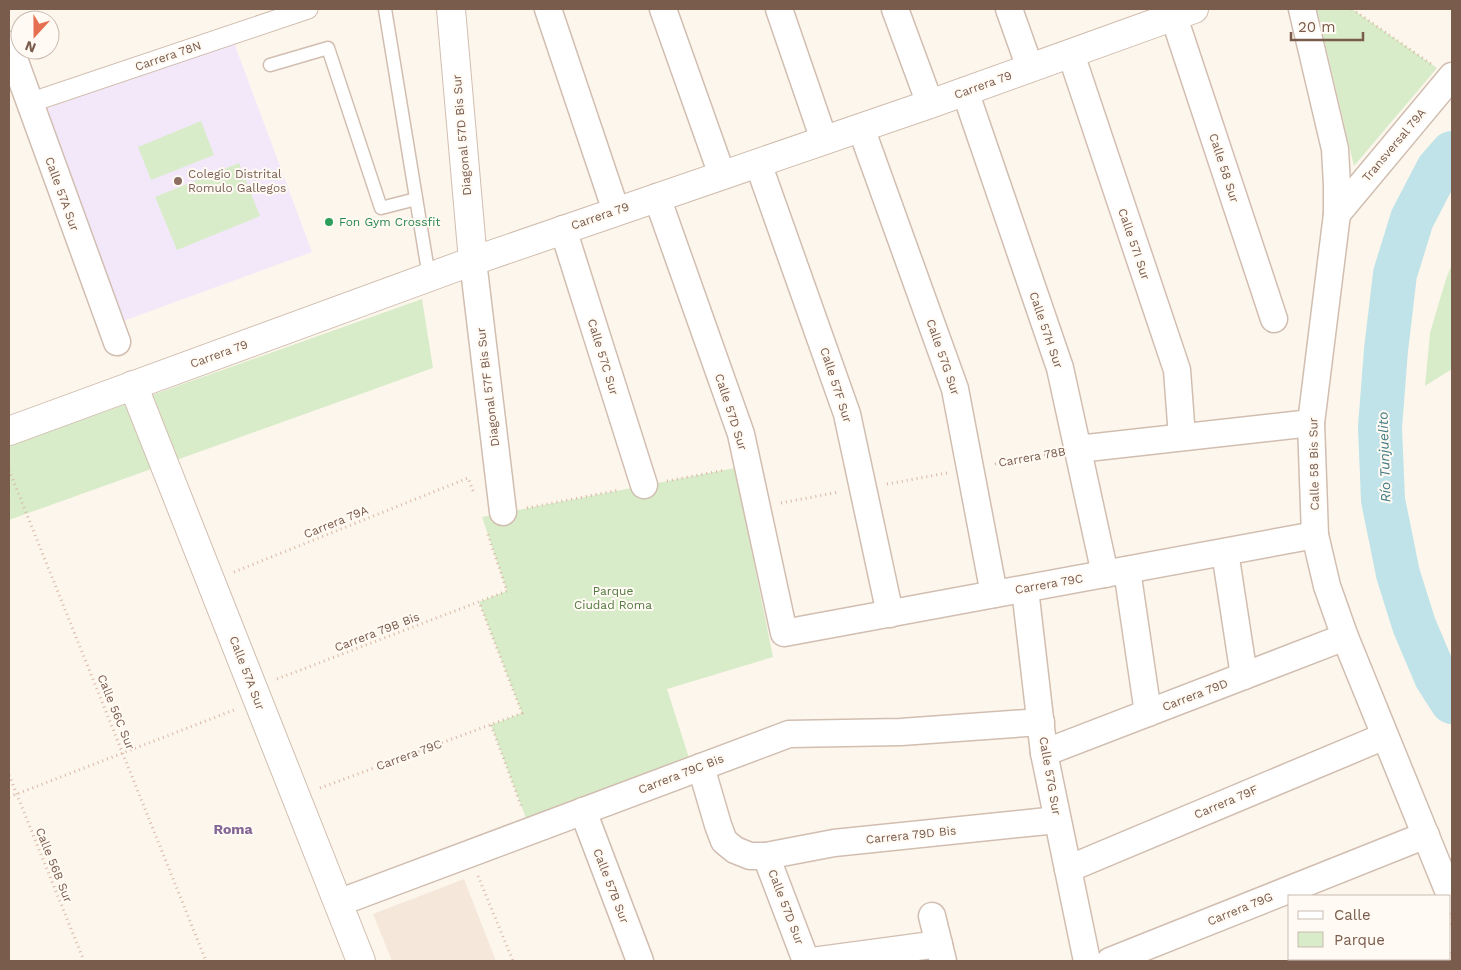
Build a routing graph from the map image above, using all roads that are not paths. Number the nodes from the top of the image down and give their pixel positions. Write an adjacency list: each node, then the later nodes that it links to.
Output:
1 (308, 9): 17 (street, Carrera 78N)
2 (384, 9): 24 (lane)
3 (451, 9): 28 (street, Diagonal 57D Bis Sur)
4 (548, 9): 25 (street)
5 (662, 9): 22 (street)
6 (779, 9): 20 (street)
7 (896, 9): 18 (street)
8 (1009, 9): 14 (street)
9 (1302, 9): 26 (street, Calle 58 Bis Sur)
10 (1184, 13): 12 (street, Carrera 79); 30 (street, Calle 58 Sur)
11 (9, 44): 17 (street, Calle 57A Sur)
12 (1071, 54): 14 (street, Carrera 79); 35 (street, Calle 57I Sur)
13 (270, 65): 24 (lane)
14 (1030, 68): 16 (street, Carrera 79)
15 (1451, 77): 26 (street, Transversal 79A)
16 (965, 91): 18 (street, Carrera 79); 36 (street, Calle 57H Sur)
17 (29, 103): 31 (street, Calle 57A Sur)
18 (930, 104): 19 (street, Carrera 79)
19 (861, 128): 20 (street, Carrera 79); 43 (street, Calle 57G Sur)
20 (824, 140): 21 (street, Carrera 79)
21 (758, 163): 22 (street, Carrera 79); 44 (street, Calle 57F Sur)
22 (722, 175): 23 (street, Carrera 79)
23 (657, 197): 25 (street, Carrera 79); 45 (street, Calle 57D Sur)
24 (416, 199): 29 (lane)
25 (616, 211): 27 (street, Carrera 79)
26 (1337, 214): 33 (street, Calle 58 Bis Sur)
27 (563, 229): 28 (street, Carrera 79); 37 (street, Calle 57C Sur)
28 (473, 261): 29 (street, Carrera 79); 38 (street, Diagonal 57F Bis Sur)
29 (430, 277): 32 (street, Carrera 79)
30 (1274, 319)
31 (117, 342)
32 (133, 385): 34 (street, Carrera 79); 59 (street, Calle 57A Sur)
33 (1311, 423): 35 (street, Carrera 78B); 39 (street, Calle 58 Bis Sur)
34 (9, 431)
35 (1182, 437): 36 (street, Carrera 78B)
36 (1078, 449): 41 (street, Calle 57H Sur)
37 (644, 485)
38 (503, 512)
39 (1315, 535): 40 (street, Carrera 79C); 46 (street, Calle 58 Bis Sur)
40 (1225, 552): 41 (street, Carrera 79C); 47 (street)
41 (1116, 572): 42 (street, Carrera 79C); 48 (street, Calle 57H Sur)
42 (1025, 589): 43 (street, Carrera 79C); 49 (street, Calle 57G Sur)
43 (994, 594): 44 (street, Carrera 79C)
44 (890, 614): 45 (street, Carrera 79C)
45 (784, 633)
46 (1345, 637): 47 (street, Carrera 79D); 50 (street, Calle 58 Bis Sur)
47 (1244, 676): 48 (street, Carrera 79D)
48 (1148, 713): 51 (street, Carrera 79D)
49 (1041, 722): 51 (street, Calle 57G Sur); 52 (street, Carrera 79C Bis)
50 (1385, 736): 55 (street, Calle 58 Bis Sur); 57 (street, Carrera 79F)
51 (1044, 753): 54 (street, Calle 57G Sur)
52 (700, 767): 53 (street, Carrera 79C Bis); 56 (street, Calle 57D Sur)
53 (583, 811): 59 (street, Carrera 79C Bis); 63 (street, Calle 57B Sur)
54 (1058, 820): 56 (street, Carrera 79D Bis); 57 (street, Calle 57G Sur)
55 (1426, 836): 58 (street, Calle 58 Bis Sur); 67 (street, Carrera 79G)
56 (766, 856): 64 (street, Calle 57D Sur)
57 (1068, 869): 66 (street, Calle 57G Sur)
58 (1450, 895)
59 (338, 904): 62 (street, Calle 57A Sur)
60 (932, 916): 61 (street)
61 (941, 953): 65 (street)
62 (360, 961)
63 (640, 961)
64 (806, 961)
65 (812, 961)
66 (1088, 961)
67 (1110, 961)

